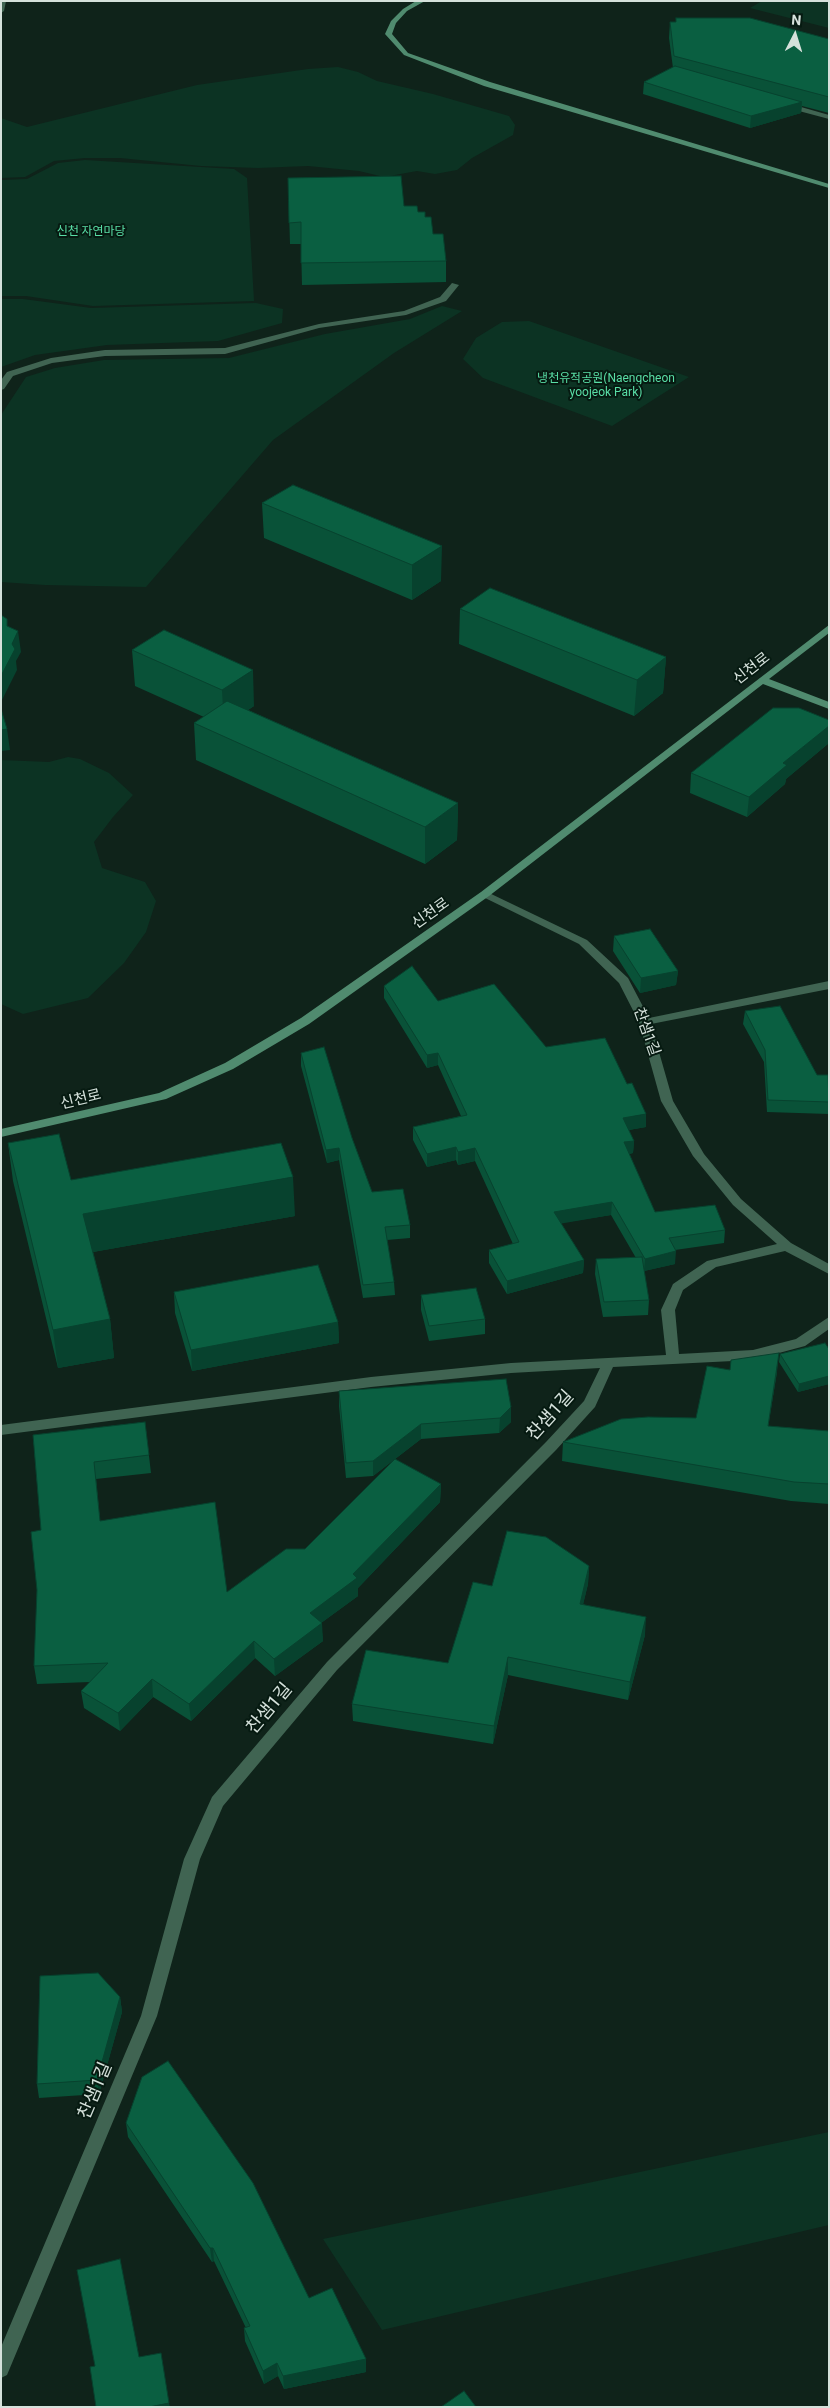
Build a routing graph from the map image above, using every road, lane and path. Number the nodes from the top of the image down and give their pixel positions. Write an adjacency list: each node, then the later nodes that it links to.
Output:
1 (3, 1): 3 (street)
2 (422, 1): 6 (street)
3 (2, 11)
4 (782, 104): 5 (street)
5 (829, 117)
6 (829, 186)
7 (455, 285): 8 (street)
8 (1, 387)
9 (829, 628): 10 (street, 신천로)
10 (763, 680): 11 (street); 12 (street, 신천로)
11 (829, 706)
12 (485, 894): 14 (street, 찬샘1길); 15 (street, 신천로)
13 (829, 985): 14 (street)
14 (645, 1022): 16 (street, 찬샘1길)
15 (1, 1133)
16 (787, 1246): 17 (street, 찬샘1길); 19 (street)
17 (829, 1270)
18 (828, 1324): 19 (street)
19 (673, 1360): 20 (street)
20 (608, 1364): 21 (street); 22 (street, 찬샘1길)
21 (1, 1430)
22 (1, 2369)

